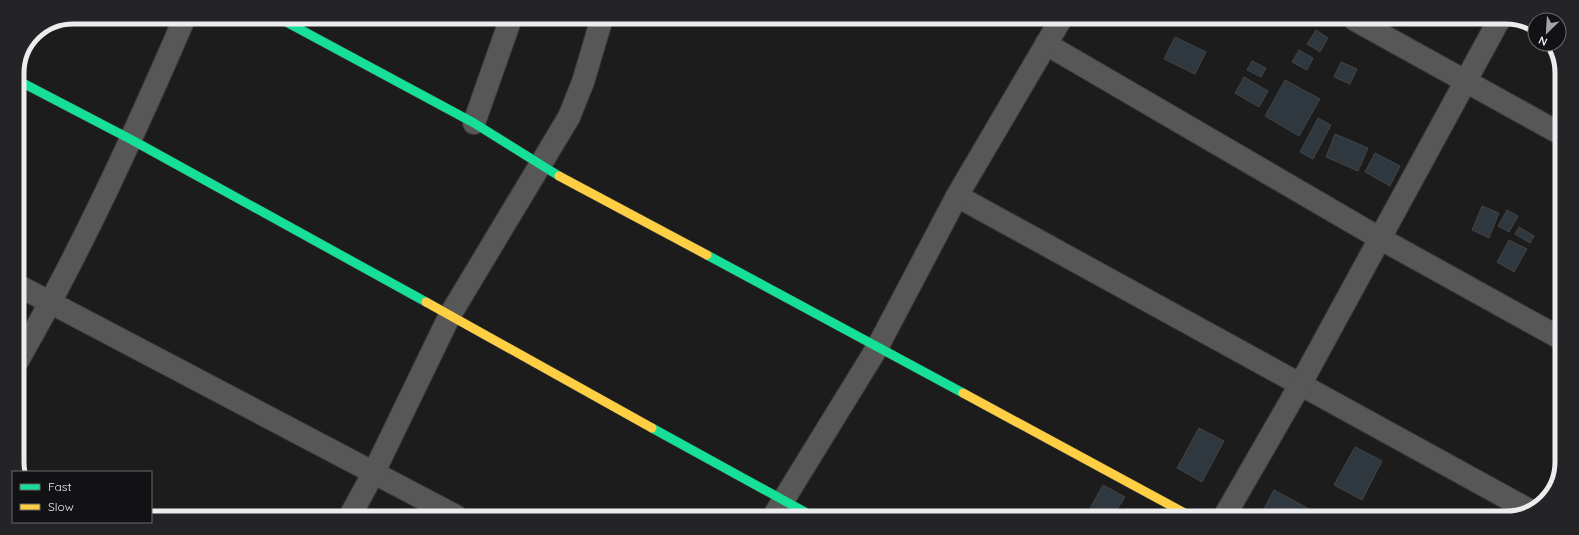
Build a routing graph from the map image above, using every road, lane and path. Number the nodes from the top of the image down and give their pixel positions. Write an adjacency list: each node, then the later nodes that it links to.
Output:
1 (182, 24): 13 (street)
2 (290, 24): 11 (street)
3 (509, 24): 11 (street)
4 (600, 24): 14 (street)
5 (1058, 24): 8 (street)
6 (1362, 24): 9 (street)
7 (1497, 24): 9 (street)
8 (1046, 44): 15 (street); 16 (street)
9 (1464, 82): 12 (street); 16 (street)
10 (24, 84): 13 (street)
11 (474, 123): 14 (street)
12 (1555, 131)
13 (132, 140): 18 (street); 19 (street)
14 (540, 165): 19 (street); 21 (street)
15 (957, 196): 21 (street); 23 (street)
16 (1381, 239): 20 (street); 23 (street)
17 (24, 289): 18 (street)
18 (51, 304): 22 (street); 24 (street)
19 (450, 315): 24 (street); 26 (street)
20 (1555, 335)
21 (877, 348): 26 (street); 30 (street)
22 (24, 350)
23 (1300, 385): 25 (street); 31 (street)
24 (374, 472): 27 (street); 28 (street)
25 (1524, 507)
26 (777, 508): 29 (street)
27 (353, 511)
28 (447, 511)
29 (789, 511)
30 (1181, 511)
31 (1227, 511)

